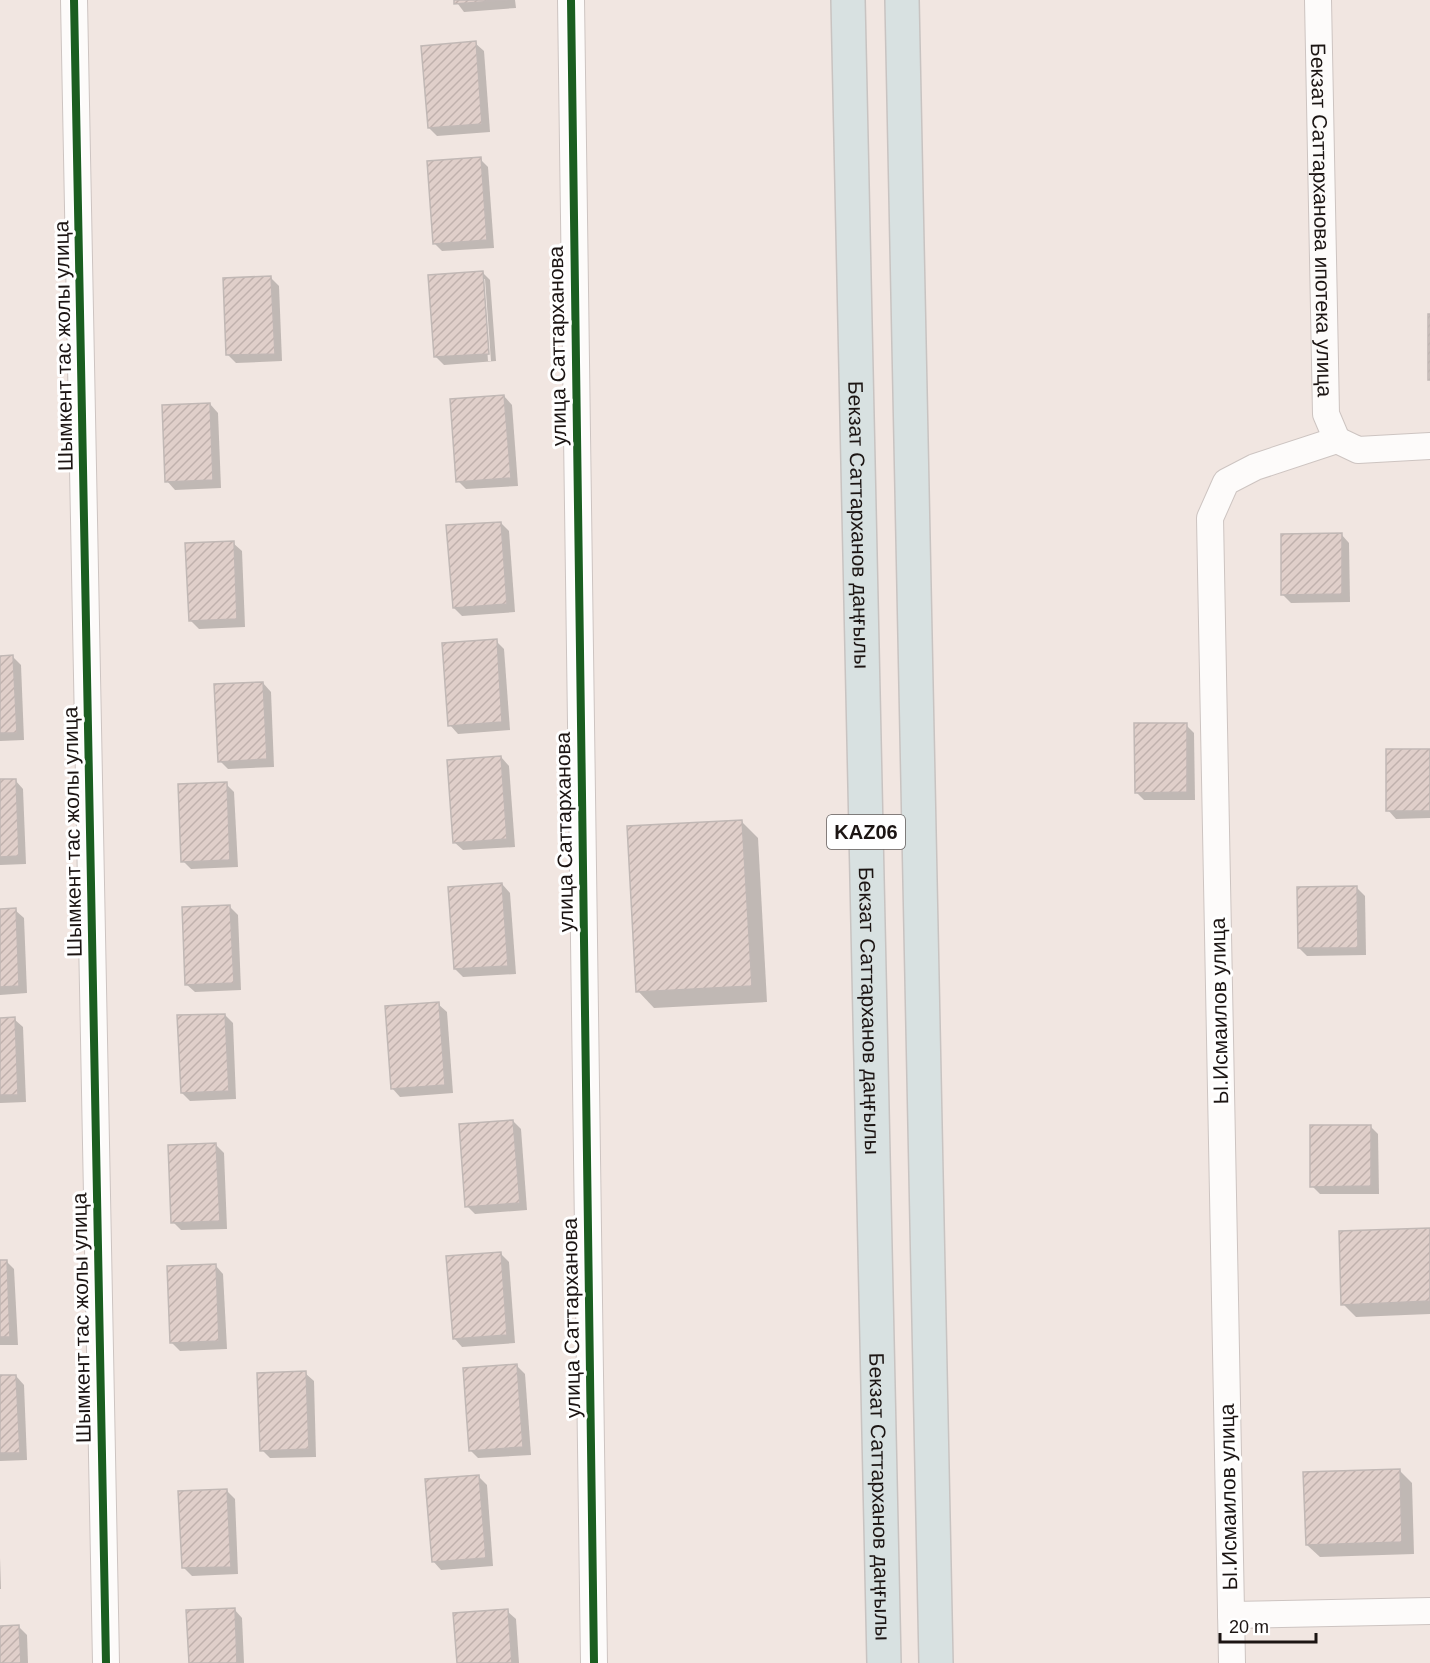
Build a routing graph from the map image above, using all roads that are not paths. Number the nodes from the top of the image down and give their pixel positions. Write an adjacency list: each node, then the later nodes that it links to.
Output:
1 (74, 0): 10 (street, Шымкент тас жолы улица)
2 (571, 0): 11 (street, улица Саттарханова)
3 (848, 0): 12 (main road, Бекзат Саттарханов даңғылы / KАZ06)
4 (902, 0): 13 (main road, KАZ06)
5 (1318, 0): 6 (street, Бекзат Саттарханова ипотека улица)
6 (1337, 440): 7 (street); 9 (street, Ы.Исмаилов улица)
7 (1430, 446)
8 (1430, 1611): 9 (street)
9 (1231, 1615): 14 (street, Ы.Исмаилов улица)
10 (106, 1663)
11 (594, 1663)
12 (884, 1663)
13 (936, 1663)
14 (1232, 1663)

